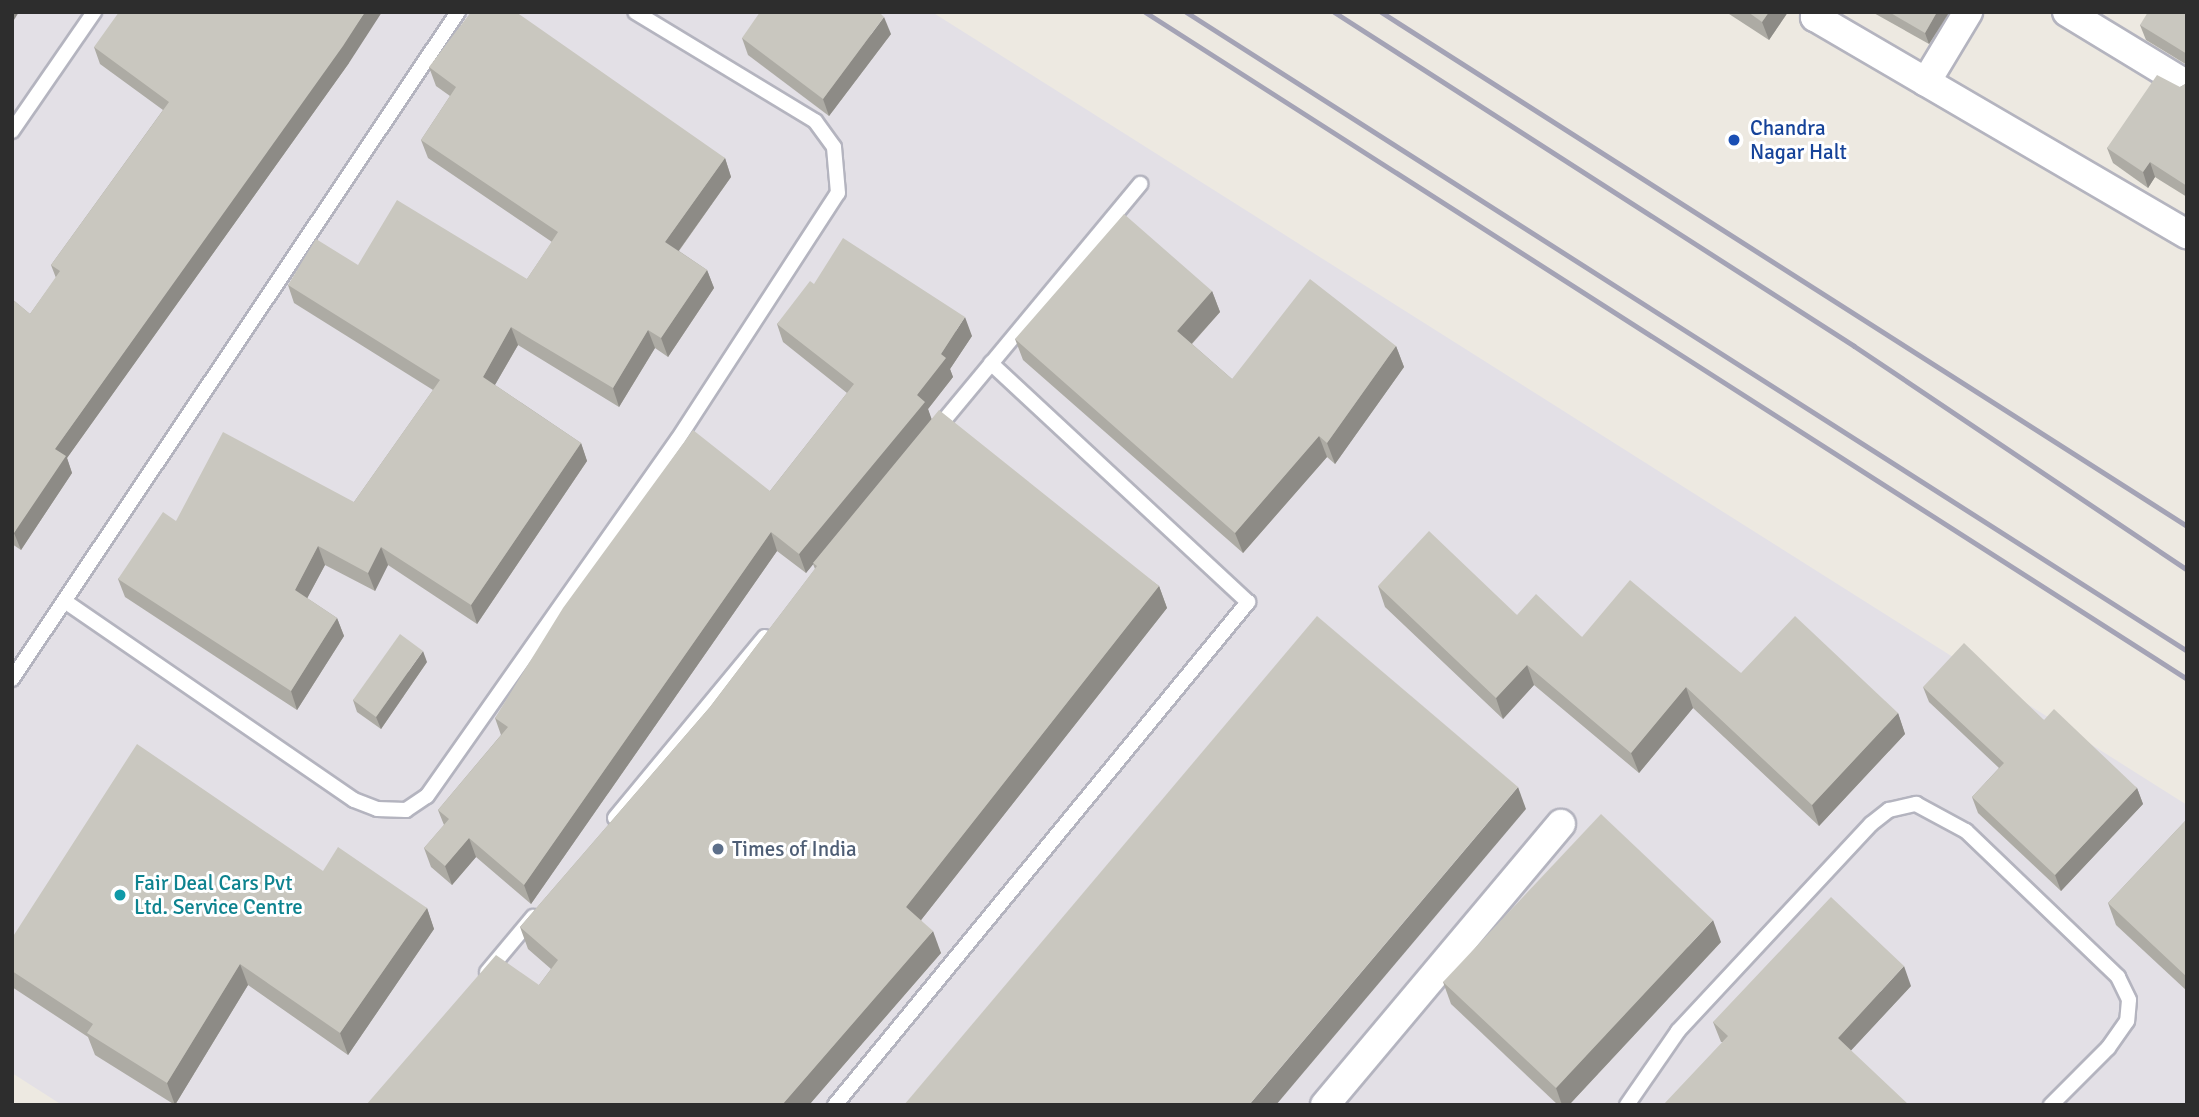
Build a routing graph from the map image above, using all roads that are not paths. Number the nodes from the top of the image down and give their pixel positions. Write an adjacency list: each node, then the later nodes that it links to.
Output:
1 (94, 12): 9 (lane)
2 (458, 12): 14 (lane)
3 (635, 12): 14 (lane)
4 (1818, 12): 7 (street)
5 (1968, 12): 7 (street)
6 (2067, 12): 8 (street)
7 (1926, 82): 11 (street)
8 (2187, 85)
9 (12, 131)
10 (1140, 184): 12 (lane)
11 (2187, 234)
12 (991, 363): 13 (lane); 21 (lane)
13 (920, 448)
14 (66, 602): 16 (lane)
15 (780, 618): 18 (lane)
16 (12, 679)
17 (1561, 824): 22 (street)
18 (604, 831)
19 (542, 906): 20 (lane)
20 (472, 990)
21 (835, 1105)
22 (1325, 1105)
23 (1627, 1105): 24 (lane)
24 (2051, 1105)

